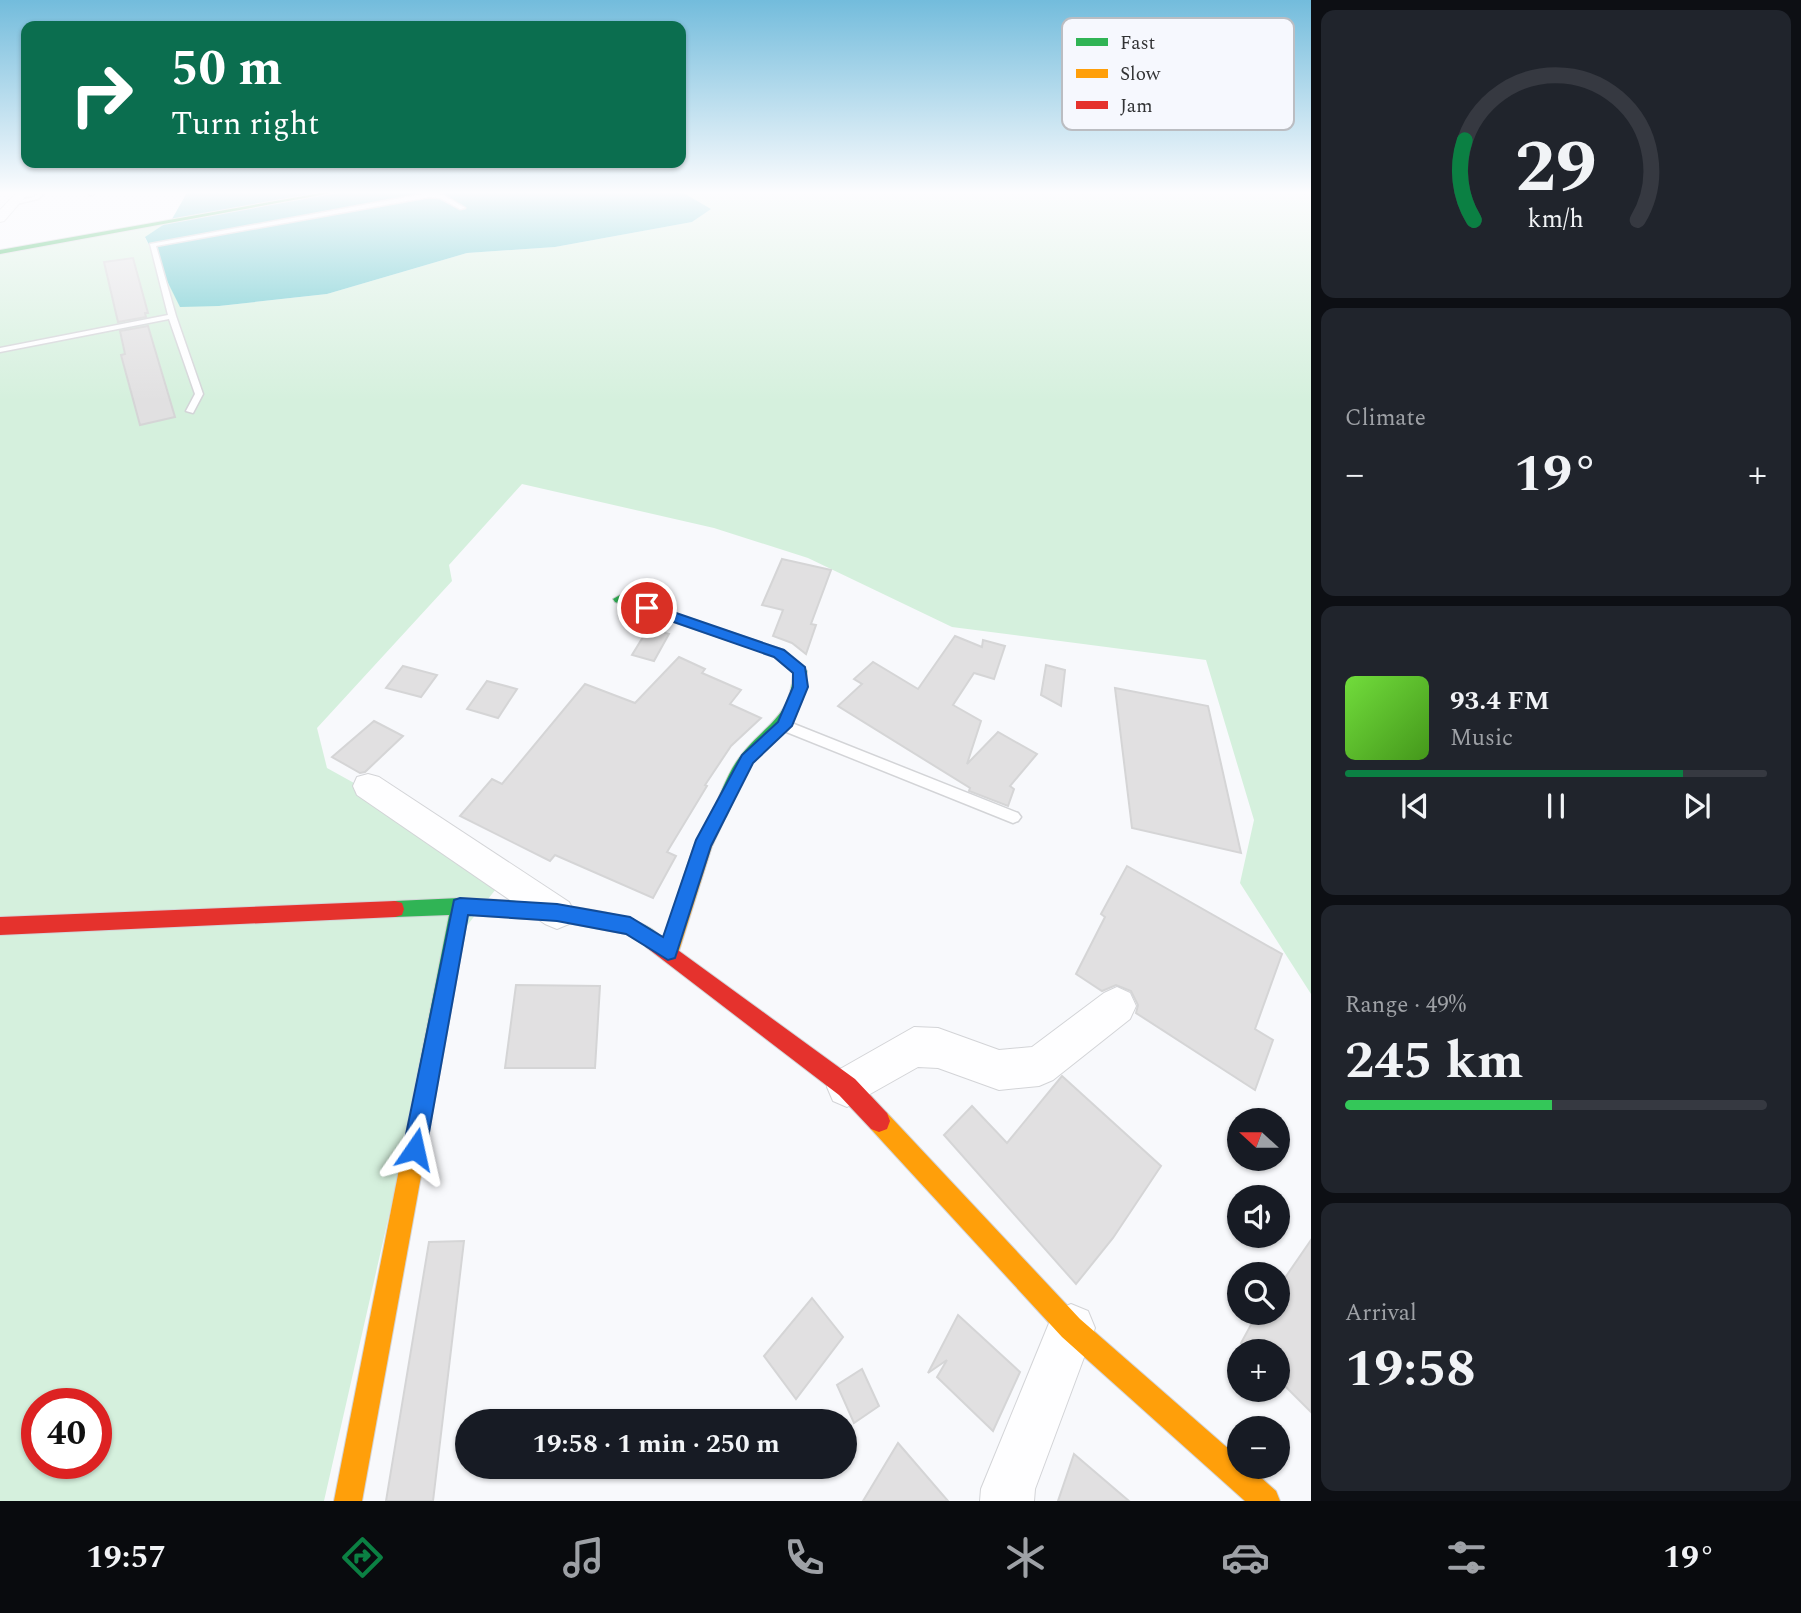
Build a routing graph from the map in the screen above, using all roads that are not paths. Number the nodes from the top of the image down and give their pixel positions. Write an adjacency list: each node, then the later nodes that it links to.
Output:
1 (157, 261): 2 (lane)
2 (172, 316): 3 (lane); 4 (lane)
3 (0, 350)
4 (190, 411)
5 (620, 599): 6 (street)
6 (784, 726): 8 (lane); 12 (street)
7 (368, 786): 10 (street)
8 (1013, 817)
9 (460, 906): 10 (street); 11 (street); 16 (street)
10 (557, 913): 12 (street)
11 (0, 926)
12 (668, 951): 14 (street)
13 (1117, 1006): 14 (street)
14 (847, 1087): 15 (street)
15 (1071, 1328): 17 (street); 18 (street)
16 (348, 1501)
17 (1007, 1501)
18 (1266, 1501)

